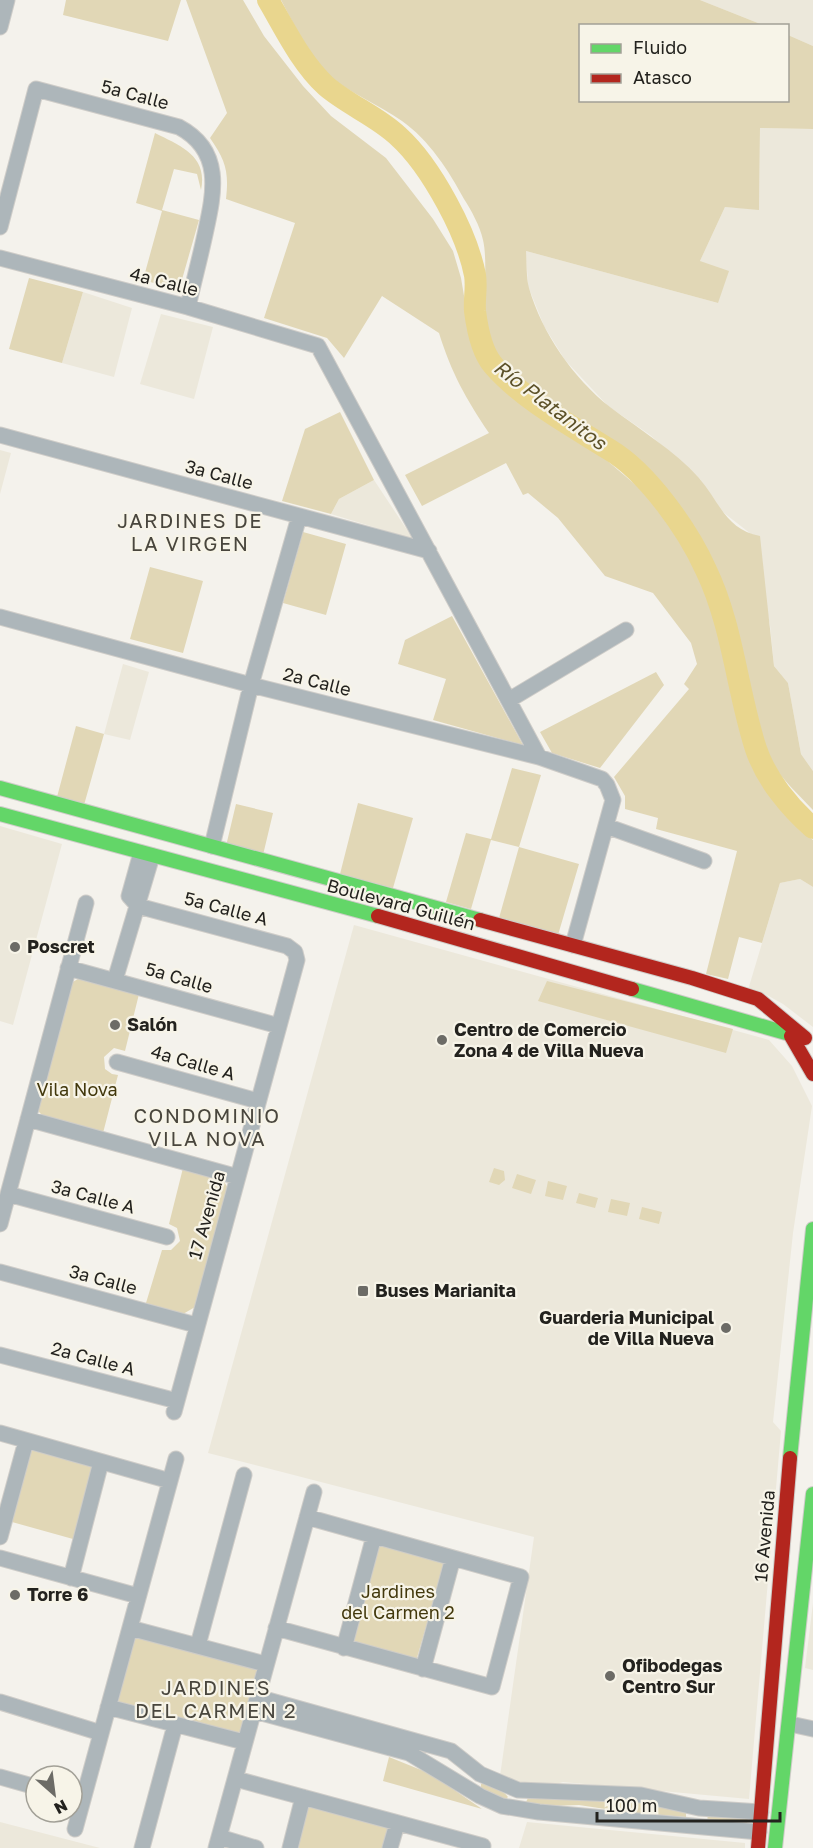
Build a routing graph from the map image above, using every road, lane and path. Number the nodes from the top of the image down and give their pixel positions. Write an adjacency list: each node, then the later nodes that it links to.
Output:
1 (7, 0): 2 (street)
2 (0, 27)
3 (0, 227): 5 (street, 5a Calle)
4 (0, 258): 5 (street, 4a Calle)
5 (188, 307): 8 (street, 4a Calle)
6 (0, 435): 7 (street, 3a Calle)
7 (299, 517): 8 (street, 3a Calle); 11 (street)
8 (429, 551): 12 (street)
9 (0, 617): 11 (street, 2a Calle)
10 (626, 630): 12 (street)
11 (251, 685): 13 (street, 2a Calle); 17 (street)
12 (508, 700): 13 (street)
13 (539, 757): 16 (street, 2a Calle)
14 (0, 788): 17 (main road)
15 (0, 814): 18 (main road, Boulevard Guillén)
16 (606, 826): 19 (street); 22 (street)
17 (212, 846): 22 (main road)
18 (146, 854): 20 (street); 28 (main road, Boulevard Guillén)
19 (704, 861)
20 (133, 901): 23 (street, 5a Calle A); 25 (street)
21 (86, 903): 24 (street)
22 (573, 945): 26 (main road)
23 (297, 960): 27 (street, 17 Avenida)
24 (68, 968): 25 (street, 5a Calle); 33 (street)
25 (115, 980): 27 (street, 5a Calle)
26 (778, 1014): 28 (street); 29 (main road)
27 (279, 1026): 32 (street, 17 Avenida)
28 (774, 1029): 29 (main road, Boulevard Guillén)
29 (803, 1038): 31 (main road)
30 (117, 1062): 32 (street, 4a Calle A)
31 (813, 1074)
32 (258, 1101): 34 (street, 17 Avenida)
33 (28, 1119): 34 (street); 35 (street)
34 (238, 1177): 40 (street, 17 Avenida)
35 (8, 1194): 36 (street); 38 (street, 3a Calle A)
36 (0, 1224)
37 (813, 1228): 60 (main road, 16 Avenida)
38 (167, 1237)
39 (0, 1272): 40 (street, 3a Calle)
40 (196, 1325): 42 (street, 17 Avenida)
41 (0, 1355): 42 (street, 2a Calle A)
42 (175, 1407)
43 (0, 1433): 44 (street)
44 (26, 1441): 46 (street); 53 (street)
45 (176, 1459): 48 (street)
46 (101, 1462): 48 (street); 56 (street)
47 (244, 1475): 62 (street)
48 (170, 1481): 57 (street)
49 (314, 1492): 51 (street)
50 (813, 1494): 61 (main road)
51 (307, 1517): 52 (street); 59 (street)
52 (374, 1536): 55 (street); 63 (street)
53 (0, 1537)
54 (0, 1558): 56 (street)
55 (453, 1558): 65 (street); 65 (street)
56 (71, 1578): 57 (street)
57 (138, 1596): 58 (street)
58 (130, 1628): 62 (street); 68 (street)
59 (276, 1628): 63 (street); 64 (street)
60 (776, 1630): 61 (main road); 85 (main road, 16 Avenida)
61 (799, 1632): 69 (main road)
62 (198, 1645): 64 (street)
63 (344, 1648): 65 (street)
64 (265, 1664): 67 (street)
65 (423, 1669)
66 (0, 1702): 72 (street)
67 (255, 1704): 73 (street); 74 (street)
68 (108, 1707): 70 (street); 72 (street)
69 (790, 1724): 71 (street); 98 (main road)
70 (175, 1725): 73 (street); 94 (street)
71 (813, 1729)
72 (101, 1733): 77 (street)
73 (244, 1742): 78 (street)
74 (411, 1746): 75 (street); 81 (street)
75 (482, 1774): 80 (street); 81 (street)
76 (0, 1778): 79 (street)
77 (84, 1779)
78 (236, 1779): 82 (street); 91 (street)
79 (24, 1784)
80 (522, 1790): 83 (street); 84 (street)
81 (471, 1791): 84 (street)
82 (303, 1797): 87 (street); 96 (street)
83 (699, 1808): 85 (street); 88 (street)
84 (519, 1809): 88 (street)
85 (760, 1812): 90 (main road, 16 Avenida)
86 (75, 1824): 89 (street)
87 (397, 1824): 92 (street); 97 (street)
88 (696, 1826): 90 (street)
89 (75, 1829)
90 (759, 1840)
91 (217, 1842): 95 (street)
92 (463, 1845): 93 (street)
93 (483, 1846)
94 (142, 1848)
95 (256, 1848)
96 (290, 1848)
97 (390, 1848)
98 (775, 1848)

